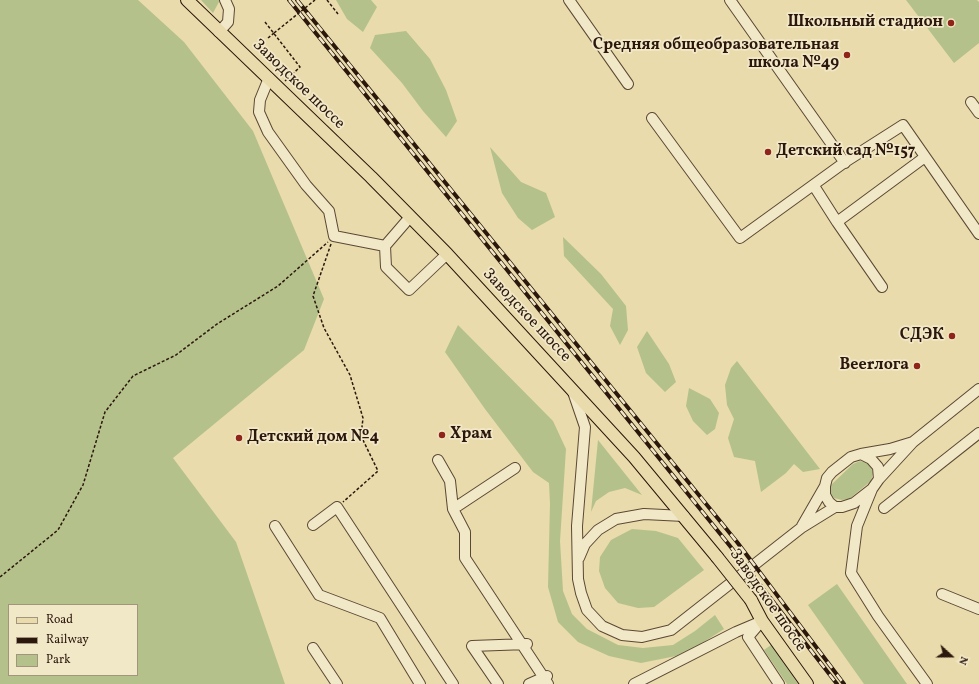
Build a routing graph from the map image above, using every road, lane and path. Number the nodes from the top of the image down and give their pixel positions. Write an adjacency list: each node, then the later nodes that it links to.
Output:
1 (187, 0): 9 (main road, Заводское шоссе)
2 (225, 0): 9 (street)
3 (315, 0): 10 (path, bridge)
4 (327, 0): 7 (path)
5 (569, 0): 13 (street)
6 (730, 0): 19 (street)
7 (338, 14)
8 (265, 22): 10 (path)
9 (219, 32): 12 (main road, Заводское шоссе)
10 (274, 32): 11 (path); 14 (path)
11 (268, 38)
12 (269, 78): 14 (main road, Заводское шоссе); 24 (street)
13 (628, 84)
14 (278, 88): 21 (main road, Заводское шоссе)
15 (971, 102): 16 (street)
16 (979, 113)
17 (652, 118): 20 (street)
18 (925, 157): 19 (street); 22 (street); 23 (street)
19 (845, 163): 20 (street)
20 (814, 186): 22 (street)
21 (410, 217): 25 (street); 26 (main road, Заводское шоссе)
22 (837, 222): 27 (street)
23 (979, 234)
24 (334, 236): 25 (street); 39 (path); 49 (path)
25 (384, 246): 26 (street)
26 (447, 254): 29 (main road, Заводское шоссе)
27 (882, 287)
28 (979, 389): 31 (street)
29 (572, 390): 43 (main road, Заводское шоссе); 48 (street)
30 (979, 433): 41 (street)
31 (913, 442): 32 (street); 35 (street)
32 (860, 454): 35 (street); 36 (street)
33 (438, 460): 42 (street)
34 (514, 468): 42 (street)
35 (879, 479): 37 (street)
36 (825, 486): 40 (street); 47 (street)
37 (872, 489): 38 (street); 46 (street)
38 (854, 503): 40 (street); 46 (street)
39 (337, 507): 44 (street); 57 (street)
40 (835, 507): 47 (street)
41 (884, 508)
42 (453, 509): 54 (street)
43 (684, 516): 48 (street); 52 (main road, Заводское шоссе, bridge)
44 (313, 525)
45 (275, 526): 56 (street)
46 (857, 526): 63 (street)
47 (801, 528): 48 (street)
48 (577, 562)
49 (0, 577)
50 (942, 594): 51 (street)
51 (979, 609)
52 (762, 621): 60 (street); 61 (street); 62 (main road, Заводское шоссе)
53 (313, 648): 55 (street)
54 (546, 681): 58 (street); 59 (street)
55 (337, 684)
56 (420, 684)
57 (453, 684)
58 (498, 684)
59 (529, 684)
60 (634, 684)
61 (779, 684)
62 (807, 684)
63 (927, 684)

